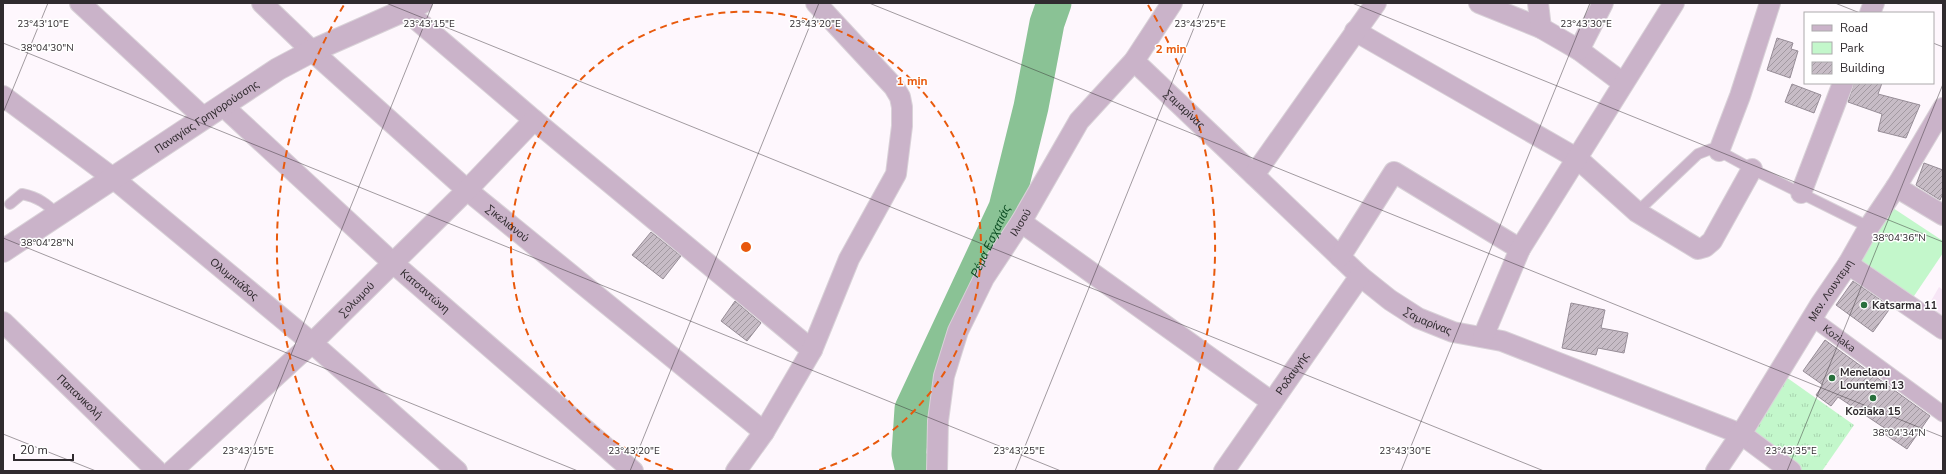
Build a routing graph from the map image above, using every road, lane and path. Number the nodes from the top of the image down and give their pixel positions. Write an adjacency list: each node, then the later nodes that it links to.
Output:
1 (80, 3): 22 (street)
2 (262, 3): 15 (street, Σικελιανού)
3 (816, 3): 49 (street)
4 (1172, 3): 16 (street, Ιλισού)
5 (1376, 3): 13 (street)
6 (1479, 3): 12 (street)
7 (1538, 3): 12 (street)
8 (1603, 3): 14 (street)
9 (1674, 3): 17 (street)
10 (1770, 3): 24 (street)
11 (413, 6): 15 (street, Παναγίας Γρηγορούσσης); 23 (street)
12 (1541, 28): 14 (street)
13 (1355, 31): 25 (street); 27 (street)
14 (1579, 50): 17 (street)
15 (312, 51): 20 (street, Παναγίας Γρηγορούσσης); 30 (street, Σικελιανού)
16 (1134, 61): 27 (street, Σαμαρίνας); 36 (street, Ιλισού)
17 (1623, 83): 25 (street)
18 (1843, 84): 31 (street)
19 (3, 96): 28 (street, Ολυμπιάδος)
20 (223, 106): 22 (street, Παναγίας Γρηγορούσσης); 41 (street, Κατσαντώνη)
21 (1943, 108): 29 (street, Μεν. Λουντεμη)
22 (204, 118): 28 (street, Παναγίας Γρηγορούσσης)
23 (534, 120): 30 (street, Σολωμού); 49 (street)
24 (1719, 151): 26 (lane); 33 (lane)
25 (1578, 159): 33 (street); 38 (street)
26 (1752, 169): 31 (lane); 33 (street)
27 (1254, 175): 40 (street, Σαμαρίνας)
28 (113, 178): 34 (street, Παναγίας Γρηγορούσσης); 48 (street, Ολυμπιάδος)
29 (1896, 187): 35 (street); 37 (street, Μεν. Λουντεμη)
30 (467, 190): 41 (street, Σολωμού); 52 (street, Σικελιανού)
31 (1802, 193): 37 (lane)
32 (10, 204): 34 (lane)
33 (1637, 212)
34 (58, 215): 39 (street, Παναγίας Γρηγορούσσης)
35 (1943, 215)
36 (1021, 222): 50 (street); 59 (street, Ιλισού)
37 (1869, 227): 42 (street, Μεν. Λουντεμη)
38 (1520, 249): 40 (street); 47 (street)
39 (3, 251)
40 (1340, 257): 43 (street, Σαμαρίνας)
41 (393, 263): 48 (street, Σολωμού); 57 (street, Κατσαντώνη)
42 (1848, 264): 44 (street, Μεν. Λουντεμη); 46 (street)
43 (1360, 276): 47 (street, Σαμαρίνας); 50 (street, Ροδαυγής)
44 (1812, 318): 51 (street, Koziaka); 53 (street, Μεν. Λουντεμη)
45 (3, 322): 54 (street, Παπανικολή)
46 (1943, 330)
47 (1483, 337): 53 (street, Σαμαρίνας)
48 (312, 343): 55 (street, Σολωμού); 56 (street, Ολυμπιάδος)
49 (812, 350): 52 (street)
50 (1272, 402): 60 (street, Ροδαυγής)
51 (1943, 414)
52 (764, 432): 58 (street)
53 (1741, 434): 61 (street, Μεν. Λουντεμη); 62 (street, Σαμαρίνας)
54 (157, 471)
55 (172, 471)
56 (457, 471)
57 (633, 471)
58 (736, 471)
59 (937, 471)
60 (1224, 471)
61 (1716, 471)
62 (1791, 471)

